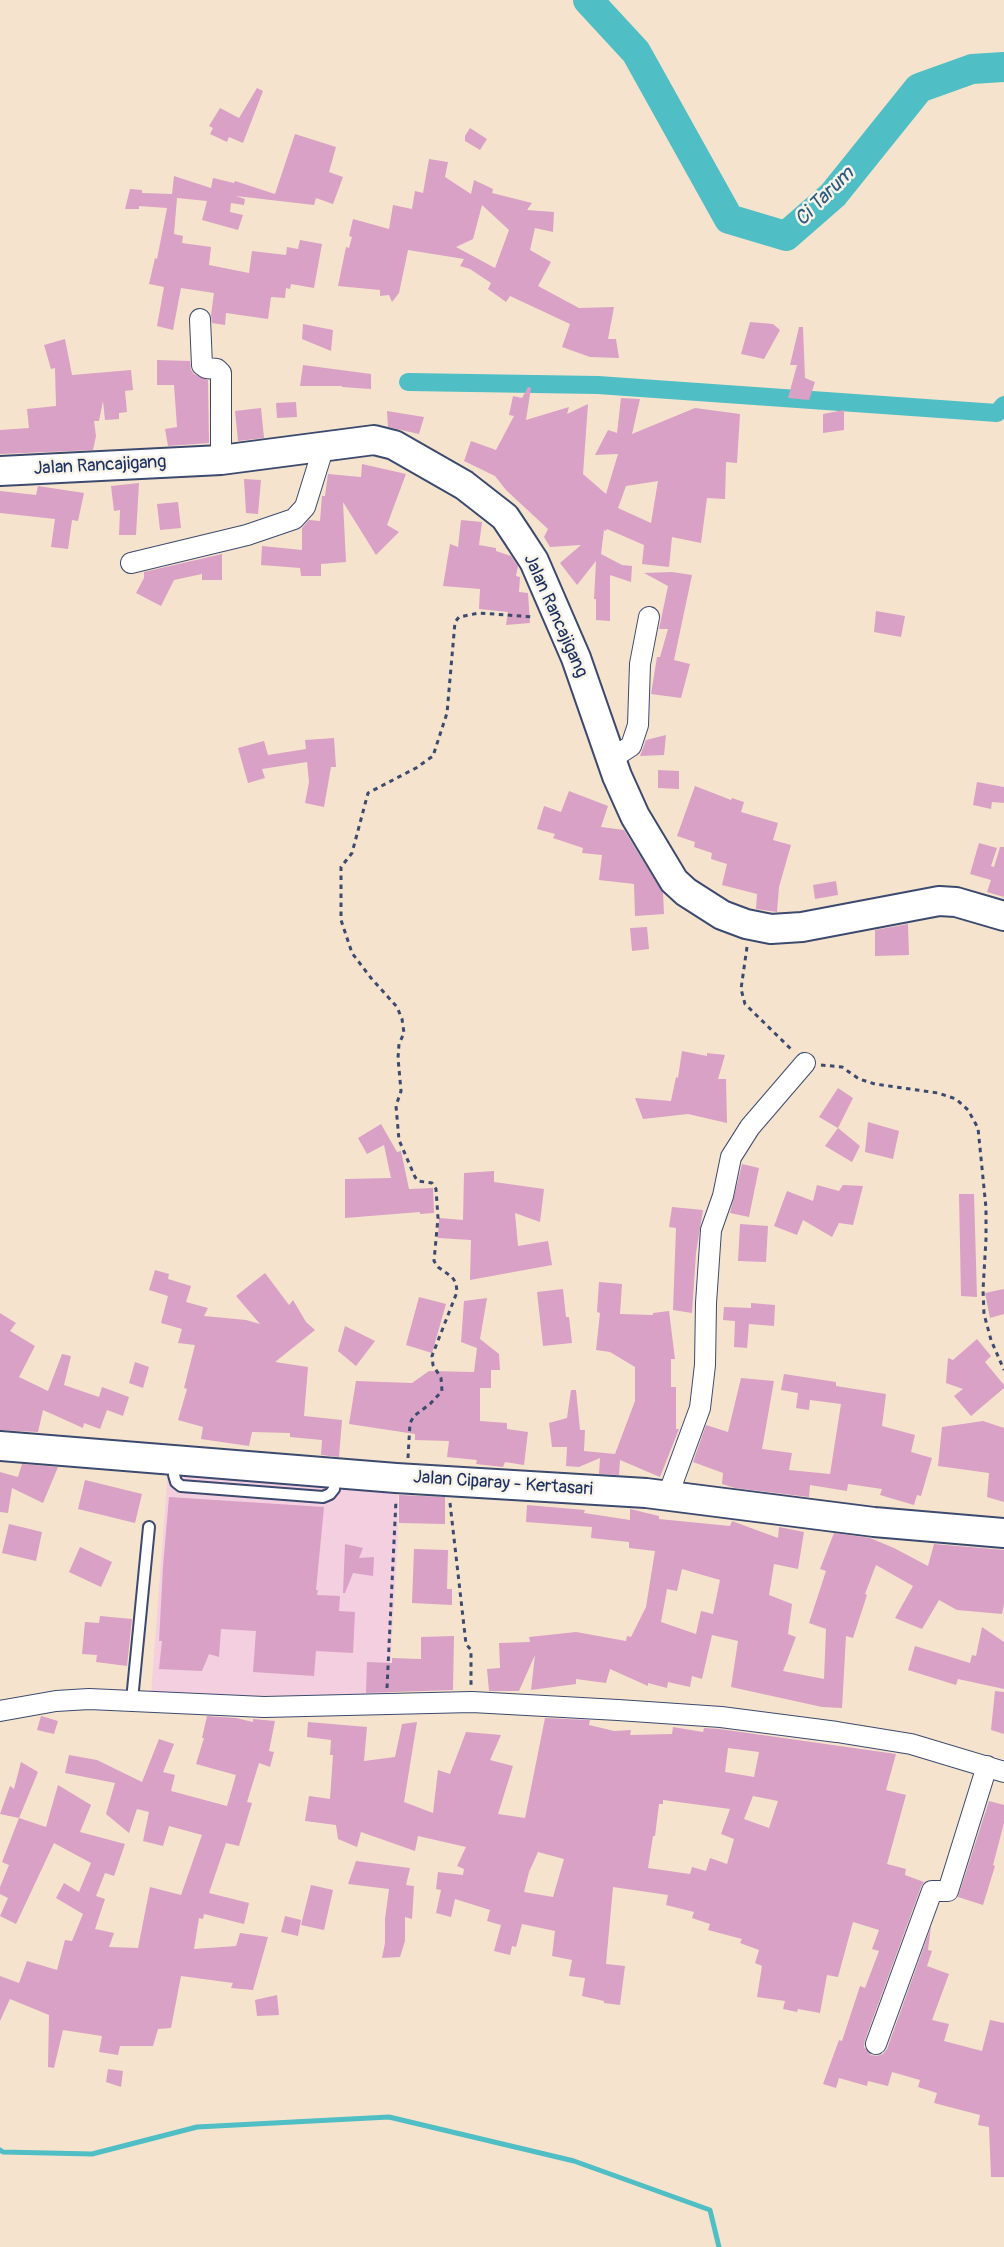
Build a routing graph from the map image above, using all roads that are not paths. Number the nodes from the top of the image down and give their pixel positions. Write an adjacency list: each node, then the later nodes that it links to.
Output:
1 (200, 319): 3 (street)
2 (324, 446): 3 (main road, Jalan Rancajigang); 5 (street); 7 (main road, Jalan Rancajigang)
3 (221, 460): 4 (main road, Jalan Rancajigang)
4 (0, 471)
5 (131, 563)
6 (649, 617): 7 (street)
7 (611, 759): 8 (main road, Jalan Rancajigang)
8 (1004, 916)
9 (805, 1063): 11 (street)
10 (0, 1446): 11 (main road, Jalan Ciparay - Kertasari)
11 (668, 1496): 13 (main road, Jalan Ciparay - Kertasari)
12 (149, 1527): 14 (lane)
13 (1004, 1533)
14 (132, 1700): 15 (street); 16 (street)
15 (0, 1711)
16 (996, 1769): 17 (street)
17 (876, 2044)

